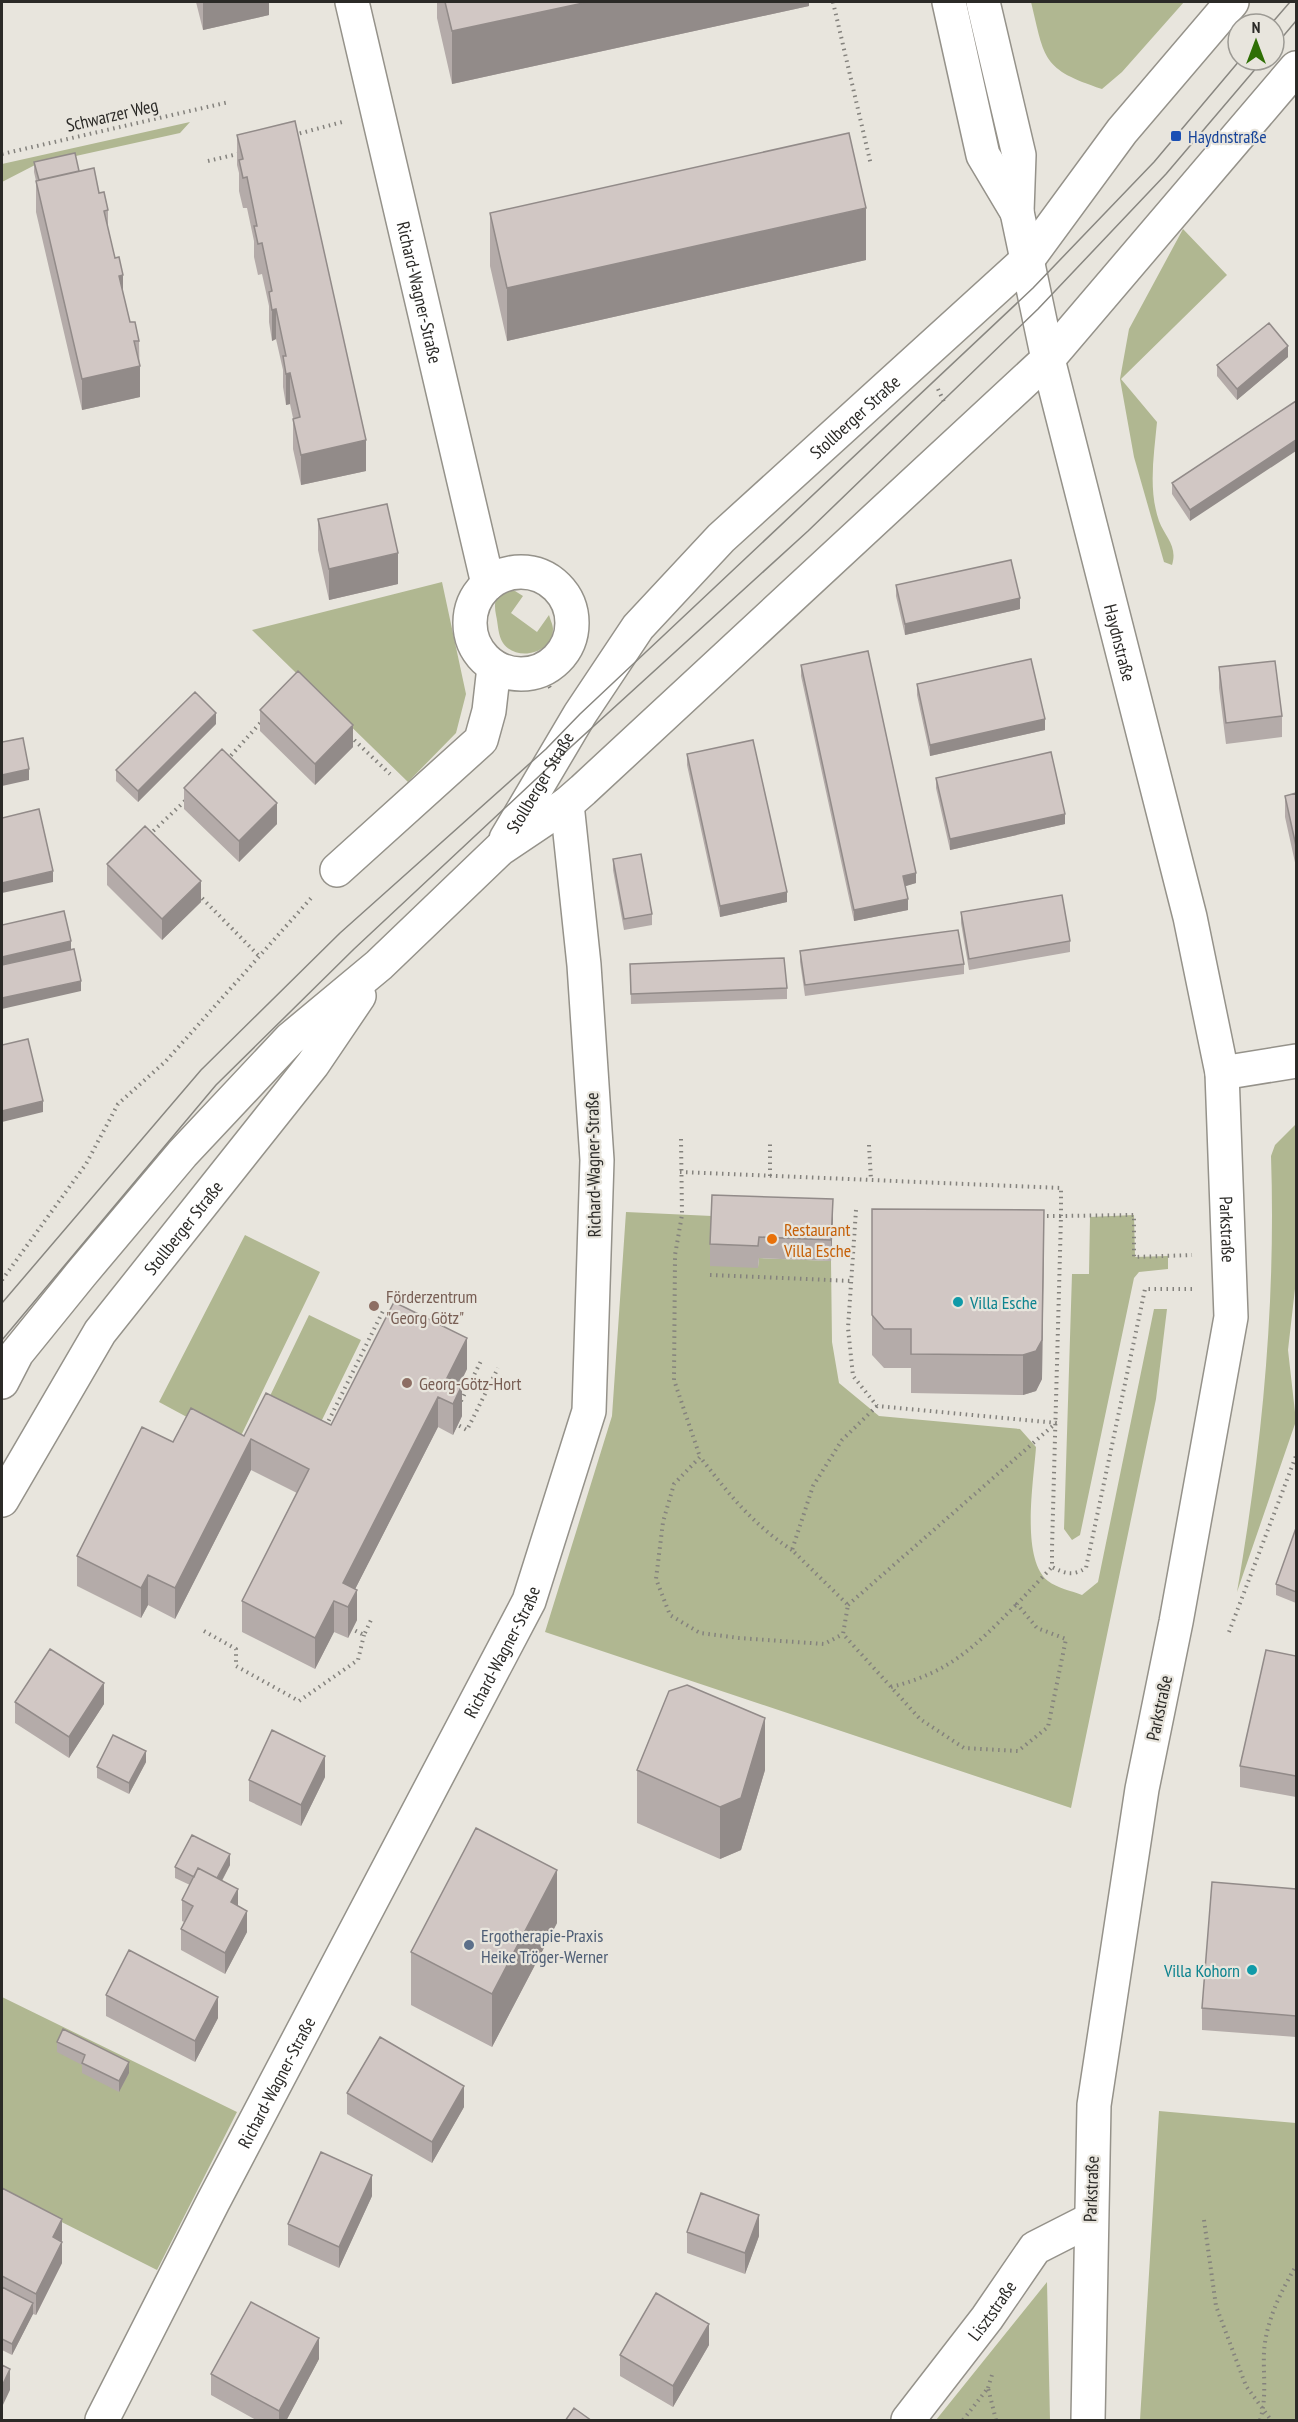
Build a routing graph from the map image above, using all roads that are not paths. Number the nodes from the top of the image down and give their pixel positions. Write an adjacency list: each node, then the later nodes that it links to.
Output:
1 (352, 2): 9 (street, Richard-Wagner-Straße)
2 (949, 2): 6 (street, Haydnstraße)
3 (983, 2): 6 (street, Haydnstraße)
4 (1232, 2): 7 (street, Stollberger Straße)
5 (1296, 68): 8 (street, Stollberger Straße)
6 (1017, 212): 7 (street, Haydnstraße)
7 (1028, 259): 8 (street, Haydnstraße); 12 (street, Stollberger Straße)
8 (1048, 359): 11 (street, Stollberger Straße); 16 (street, Haydnstraße)
9 (488, 584): 10 (street); 10 (street)
10 (494, 667): 13 (street)
11 (567, 804): 12 (street, Stollberger Straße); 20 (street, Richard-Wagner-Straße)
12 (500, 849): 14 (street, Stollberger Straße)
13 (337, 870)
14 (379, 964): 17 (street, Stollberger Straße); 18 (street, Stollberger Straße)
15 (1296, 1061): 16 (street)
16 (1222, 1072): 19 (street, Parkstraße)
17 (2, 1382)
18 (2, 1500)
19 (1090, 2220): 21 (street, Lisztstraße); 22 (street, Parkstraße)
20 (102, 2421)
21 (908, 2421)
22 (1088, 2421)

